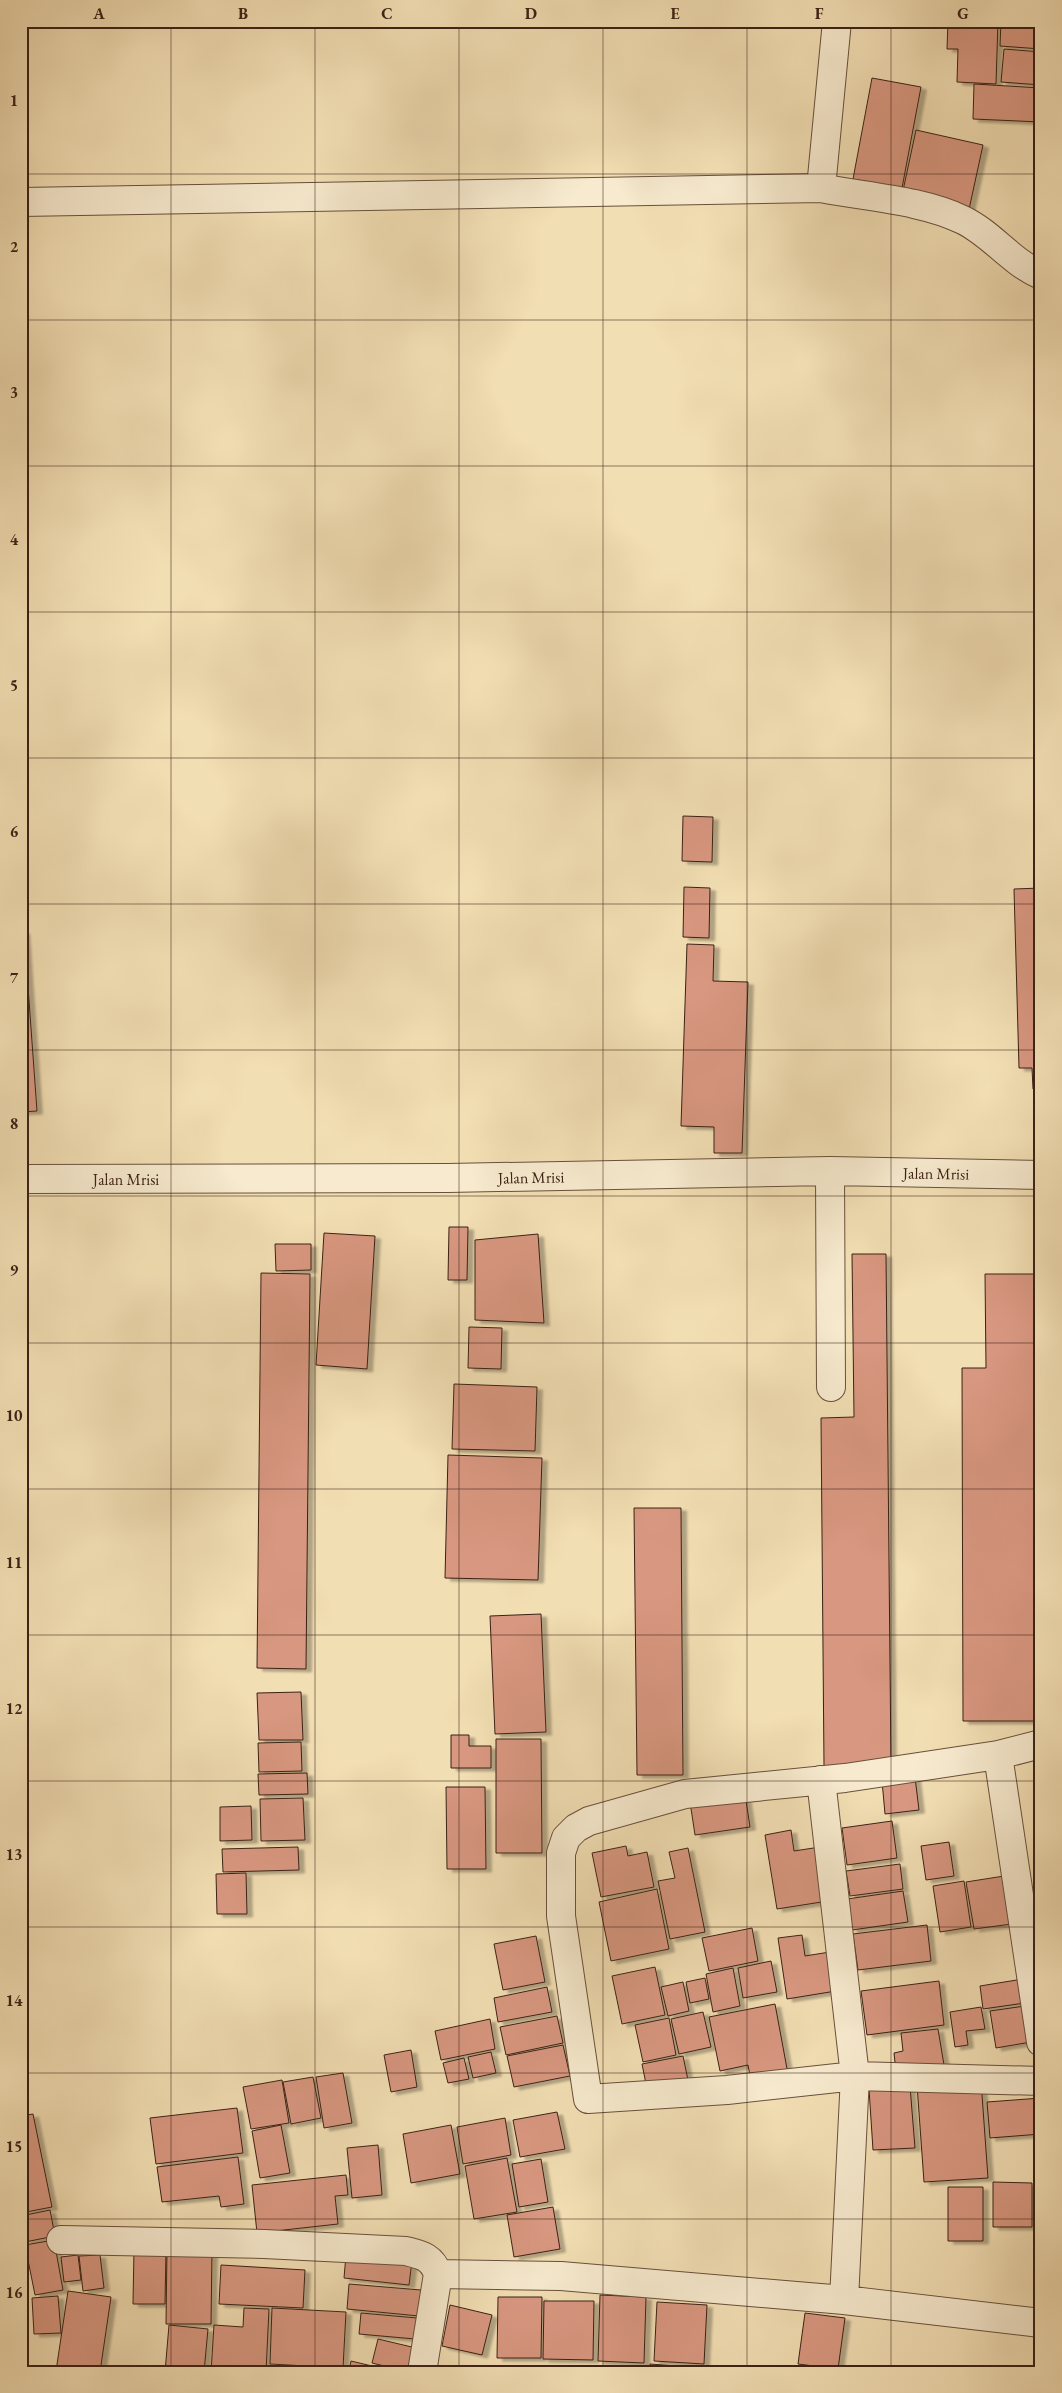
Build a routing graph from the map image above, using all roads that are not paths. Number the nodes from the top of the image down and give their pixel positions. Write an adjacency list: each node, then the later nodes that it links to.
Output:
1 (837, 21): 2 (street)
2 (821, 188): 3 (street); 4 (street)
3 (21, 202)
4 (1041, 275)
5 (830, 1172): 6 (street, Jalan Mrisi); 7 (street, Jalan Mrisi); 8 (street)
6 (1041, 1175)
7 (21, 1179)
8 (831, 1387)
9 (1041, 1744): 10 (street)
10 (998, 1755): 11 (street); 12 (street)
11 (821, 1780): 13 (street); 13 (street)
12 (1041, 2042)
13 (856, 2076): 14 (street); 17 (street)
14 (1041, 2081)
15 (62, 2240): 16 (street)
16 (438, 2274): 17 (street); 19 (street)
17 (844, 2300): 18 (street)
18 (1041, 2324)
19 (422, 2372)

